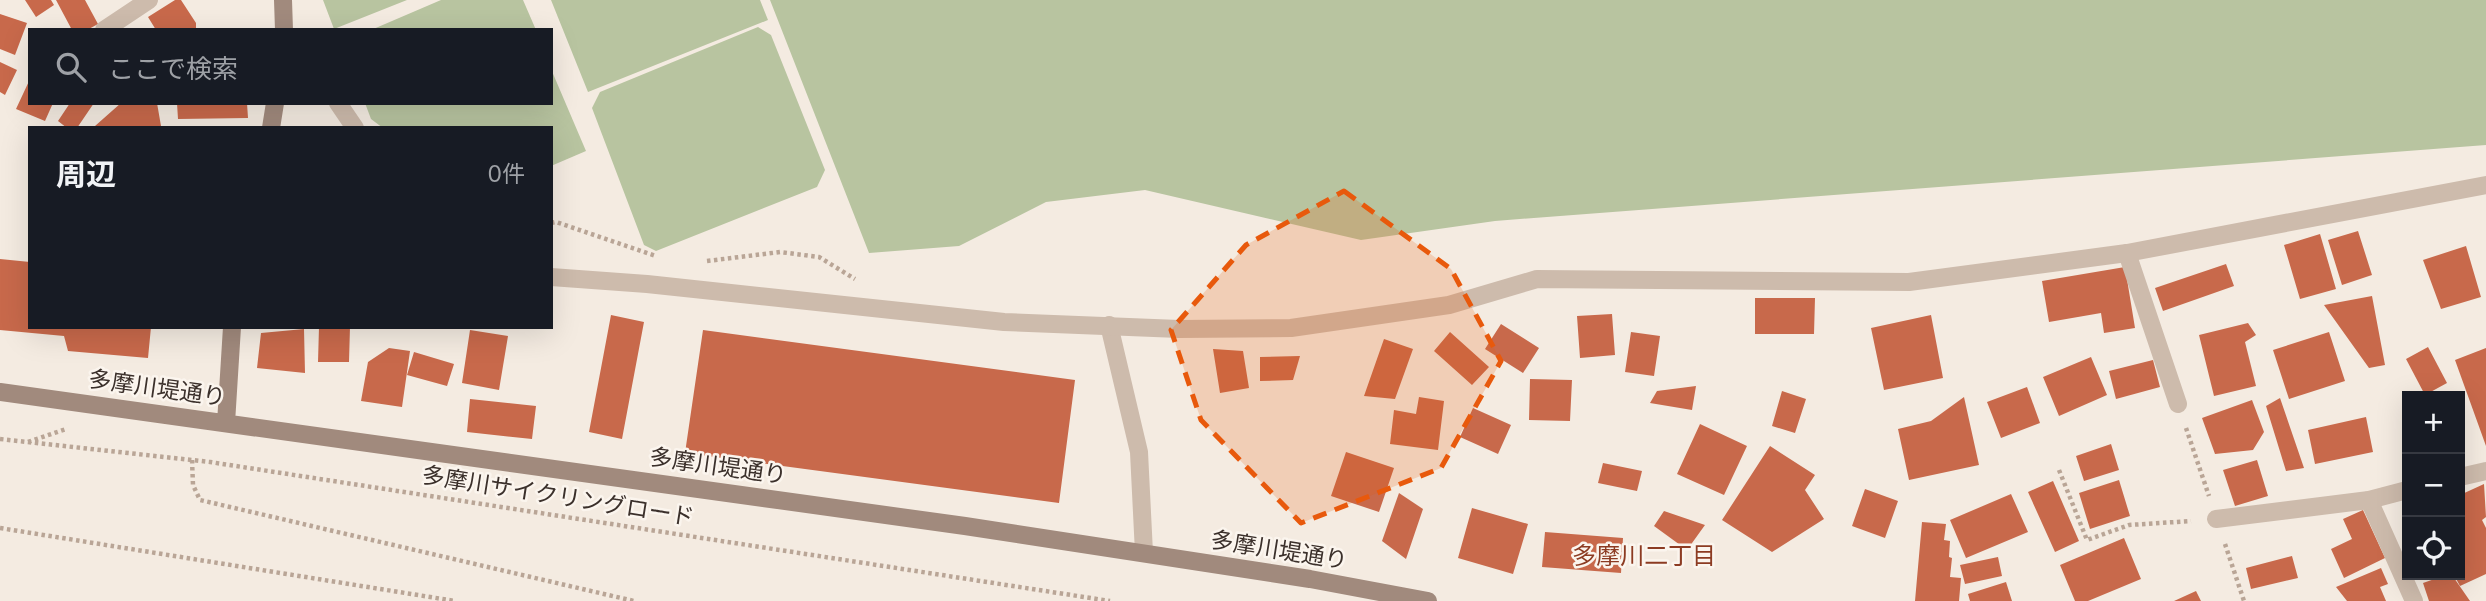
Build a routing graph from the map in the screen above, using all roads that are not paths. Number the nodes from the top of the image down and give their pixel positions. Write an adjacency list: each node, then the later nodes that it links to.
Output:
1 (149, 0): 3 (street)
2 (283, 0): 4 (street)
3 (107, 28)
4 (284, 28)
5 (275, 105): 7 (street)
6 (339, 105): 8 (street)
7 (271, 126)
8 (354, 126)
9 (2486, 185): 10 (street)
10 (2127, 253): 12 (street); 15 (street)
11 (553, 277): 12 (street)
12 (1109, 325): 22 (street)
13 (232, 329): 16 (street)
14 (0, 392): 16 (street, 多摩川堤通り)
15 (2178, 404)
16 (226, 423): 22 (street, 多摩川堤通り)
17 (2486, 471): 18 (street)
18 (2465, 476)
19 (2402, 491): 20 (street)
20 (2369, 500): 21 (street); 24 (street)
21 (2216, 519)
22 (1144, 553): 23 (street, 多摩川堤通り)
23 (1428, 601)
24 (2414, 601)

